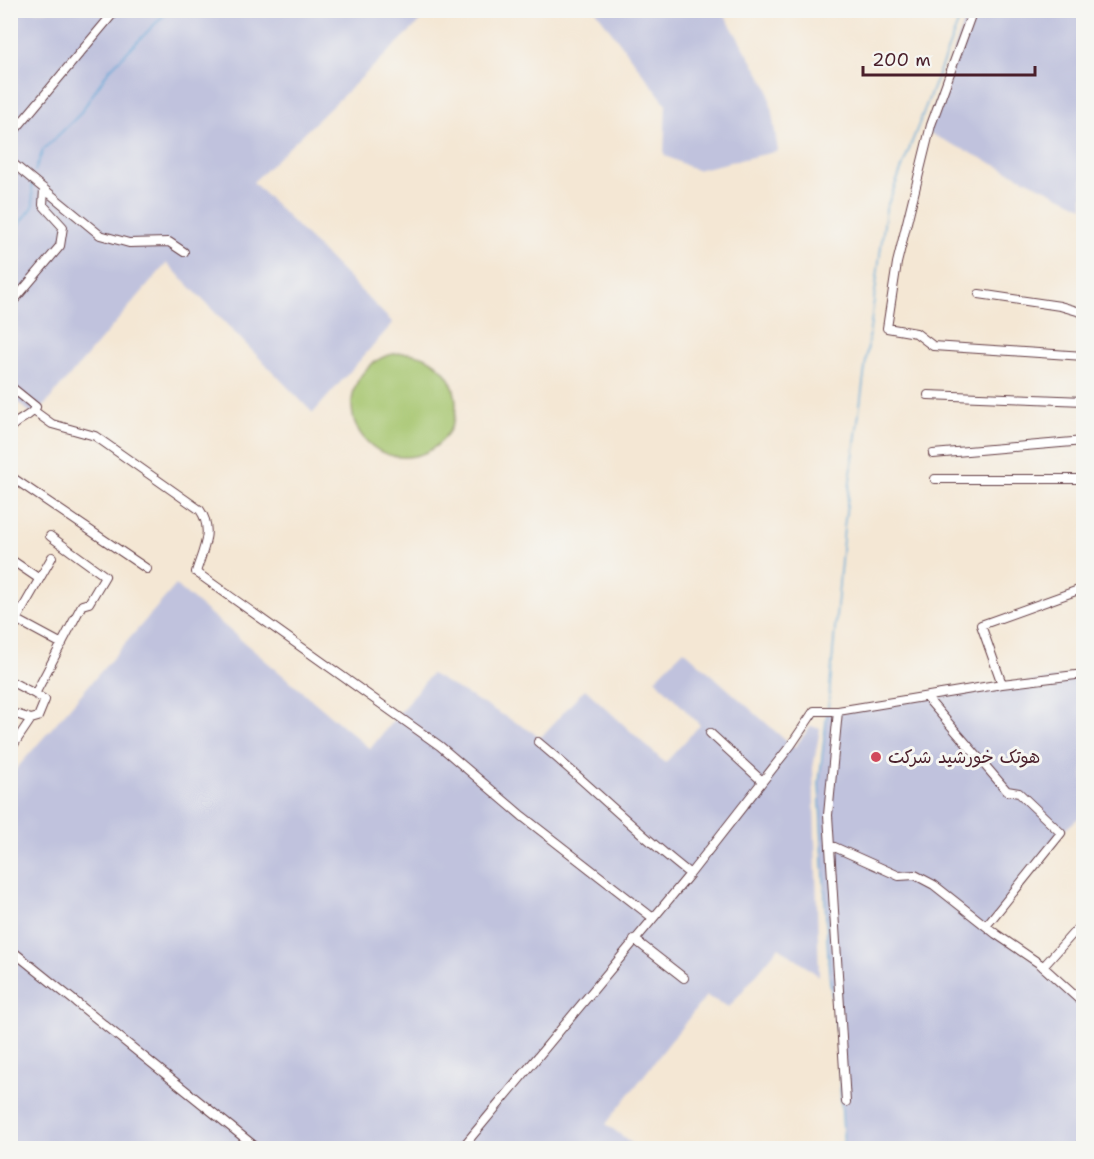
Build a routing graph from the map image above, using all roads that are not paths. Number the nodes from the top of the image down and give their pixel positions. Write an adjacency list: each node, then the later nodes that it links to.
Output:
1 (116, 10): 3 (street)
2 (973, 10): 10 (street)
3 (10, 136)
4 (10, 161): 5 (street)
5 (44, 189): 6 (street); 8 (street)
6 (184, 252)
7 (979, 294): 9 (street)
8 (10, 305)
9 (1083, 313)
10 (1083, 356)
11 (10, 386): 14 (street)
12 (928, 395): 13 (street)
13 (1083, 401)
14 (34, 411): 15 (street); 43 (street)
15 (10, 429)
16 (1083, 441): 17 (street)
17 (933, 454)
18 (10, 476): 24 (street)
19 (935, 479): 20 (street)
20 (1083, 479)
21 (50, 536): 28 (street)
22 (52, 557): 25 (street)
23 (10, 559): 25 (street)
24 (147, 569)
25 (38, 578): 27 (street)
26 (1083, 588): 31 (street)
27 (13, 618): 28 (street)
28 (62, 644): 32 (street)
29 (1083, 674): 31 (street)
30 (10, 681): 32 (street)
31 (1002, 684): 33 (street)
32 (35, 694): 36 (street)
33 (927, 698): 34 (street); 45 (street)
34 (838, 711): 40 (street); 41 (street)
35 (10, 712): 36 (street)
36 (31, 719): 39 (street)
37 (710, 733): 40 (street)
38 (538, 742): 42 (street)
39 (10, 750)
40 (762, 781): 42 (street)
41 (830, 845): 45 (street); 51 (street)
42 (690, 874): 43 (street)
43 (653, 918): 46 (street)
44 (1083, 921): 48 (street)
45 (986, 926): 48 (street)
46 (634, 939): 49 (street); 54 (street)
47 (10, 949): 53 (street)
48 (1043, 967): 50 (street)
49 (684, 978)
50 (1083, 1003)
51 (846, 1102)
52 (1083, 1141): 55 (street)
53 (257, 1149)
54 (462, 1149)
55 (1077, 1149)

